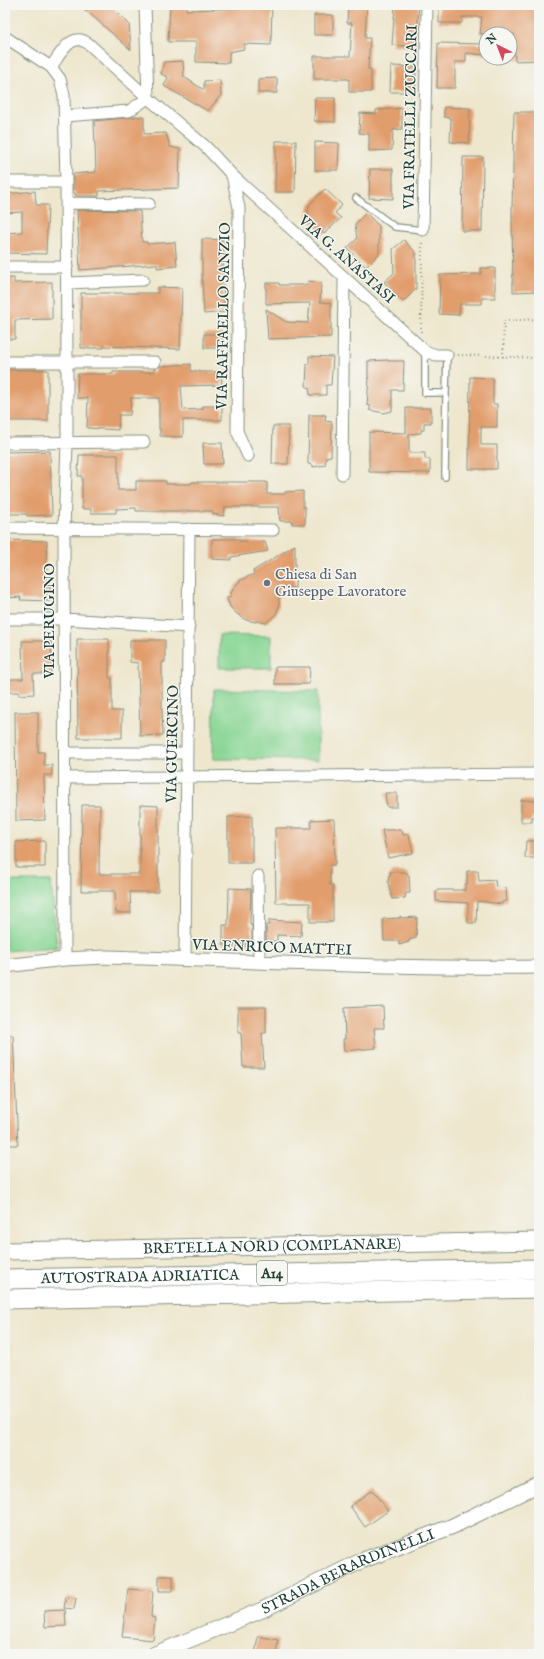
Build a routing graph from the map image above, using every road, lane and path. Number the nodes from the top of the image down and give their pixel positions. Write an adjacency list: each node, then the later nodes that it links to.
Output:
1 (145, 5): 5 (street)
2 (427, 5): 13 (street, VIA FRATELLI ZUCCARI)
3 (5, 37): 4 (street)
4 (51, 67): 5 (street, VIA G. ANASTASI); 6 (street, VIA PERUGINO)
5 (148, 98): 6 (street); 7 (street, VIA G. ANASTASI)
6 (65, 116): 9 (street, VIA PERUGINO)
7 (232, 175): 16 (street, VIA G. ANASTASI); 31 (street, VIA RAFFAELLO SANZIO)
8 (5, 182): 9 (street)
9 (66, 182): 11 (street, VIA PERUGINO)
10 (356, 198): 13 (lane)
11 (66, 203): 12 (street); 15 (street, VIA PERUGINO)
12 (149, 204)
13 (423, 230): 20 (path)
14 (5, 267): 15 (street)
15 (67, 267): 18 (street, VIA PERUGINO)
16 (344, 277): 20 (street, VIA G. ANASTASI); 32 (street)
17 (143, 280): 18 (street)
18 (67, 283): 26 (street, VIA PERUGINO)
19 (539, 319): 22 (path)
20 (423, 349): 21 (street); 27 (lane)
21 (447, 355): 22 (path); 27 (lane)
22 (503, 357): 23 (path)
23 (539, 358)
24 (5, 362): 26 (street)
25 (155, 362): 26 (street)
26 (67, 363): 30 (street, VIA PERUGINO)
27 (446, 393): 33 (lane)
28 (144, 442): 30 (street)
29 (5, 443): 30 (street)
30 (67, 443): 35 (street, VIA PERUGINO)
31 (248, 456)
32 (342, 474)
33 (445, 477)
34 (5, 528): 35 (street)
35 (64, 529): 36 (street); 39 (street, VIA PERUGINO)
36 (189, 529): 37 (street); 40 (street, VIA GUERCINO)
37 (274, 530)
38 (5, 619): 39 (street)
39 (65, 619): 40 (street); 41 (street, VIA PERUGINO)
40 (189, 628): 42 (street, VIA GUERCINO)
41 (65, 753): 42 (street); 45 (street, VIA PERUGINO)
42 (186, 753): 44 (street, VIA GUERCINO)
43 (539, 774): 44 (street)
44 (186, 777): 45 (street); 48 (street, VIA GUERCINO)
45 (65, 778): 47 (street, VIA PERUGINO)
46 (258, 876): 49 (street)
47 (65, 959): 48 (street, VIA ENRICO MATTEI); 50 (street, VIA ENRICO MATTEI)
48 (185, 959): 49 (street, VIA ENRICO MATTEI)
49 (259, 962): 51 (street, VIA ENRICO MATTEI)
50 (5, 966)
51 (539, 967)
52 (539, 1240): 53 (main road, BRETELLA NORD (COMPLANARE))
53 (5, 1251)
54 (539, 1269): 55 (highway, AUTOSTRADA ADRIATICA / A14)
55 (5, 1279)
56 (539, 1288): 57 (highway, AUTOSTRADA ADRIATICA / A14)
57 (5, 1299)
58 (539, 1484): 59 (main road, STRADA BERARDINELLI)
59 (155, 1654)

